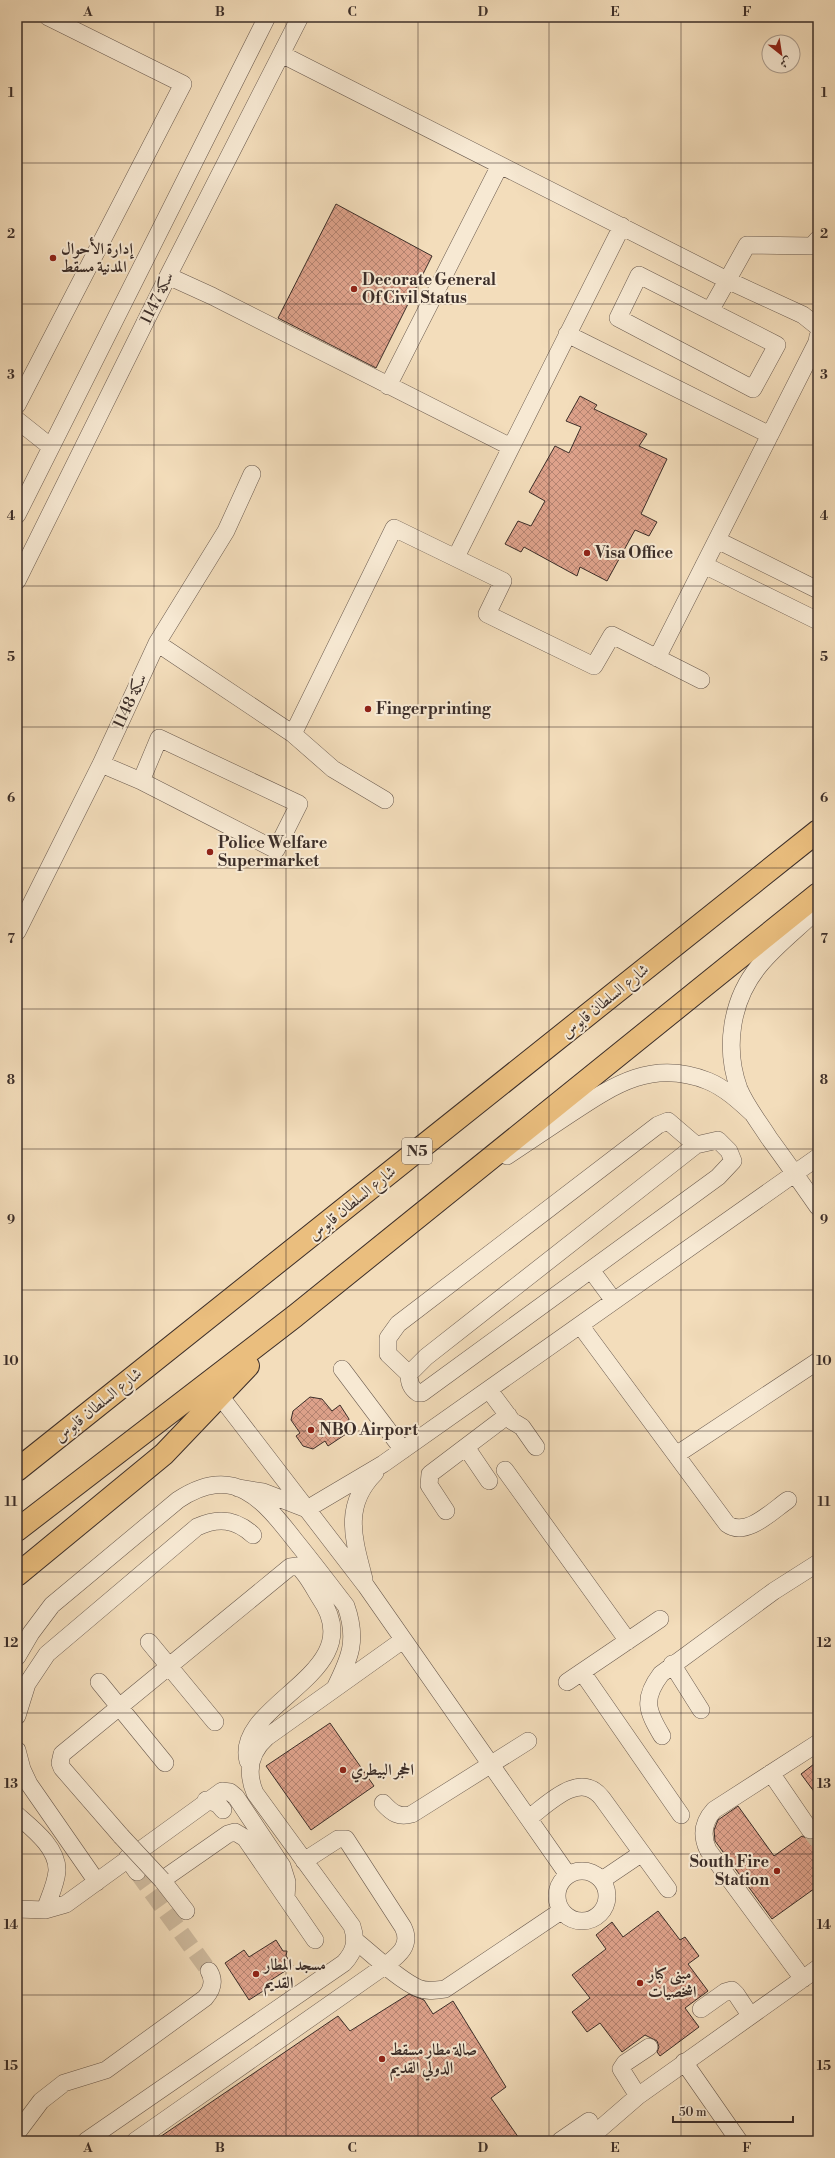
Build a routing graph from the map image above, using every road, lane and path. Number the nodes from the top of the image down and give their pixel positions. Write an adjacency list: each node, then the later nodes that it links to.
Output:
1 (48, 17): 15 (street)
2 (267, 17): 18 (street, سكة 1147)
3 (300, 17): 4 (street, سكة 1147)
4 (281, 54): 5 (street); 8 (street, سكة 1147)
5 (500, 165): 6 (street); 14 (street)
6 (622, 226): 9 (street); 12 (street)
7 (818, 239): 9 (street)
8 (168, 276): 14 (street); 25 (street, سكة 1147)
9 (728, 280): 10 (street); 11 (street)
10 (710, 311): 10 (street)
11 (818, 327)
12 (567, 334): 17 (street); 19 (street)
13 (818, 336): 17 (street)
14 (388, 386): 19 (street)
15 (17, 405)
16 (17, 420): 18 (street)
17 (770, 435): 22 (street)
18 (51, 447): 21 (street, سكة 1147)
19 (511, 447): 23 (street)
20 (252, 474): 28 (street, سكة 1148)
21 (17, 515)
22 (717, 540): 24 (street); 26 (street)
23 (456, 557): 29 (street); 31 (street)
24 (704, 565): 27 (street); 29 (street)
25 (17, 582)
26 (818, 590)
27 (818, 621)
28 (157, 643): 31 (street); 32 (street, سكة 1148)
29 (657, 658): 30 (street)
30 (701, 680)
31 (293, 734): 34 (street)
32 (101, 764): 33 (street); 40 (street, سكة 1148)
33 (141, 781): 33 (street)
34 (385, 800)
35 (818, 826): 37 (street)
36 (818, 831): 37 (highway, شارع السلطان قابوس / N5)
37 (794, 850): 63 (highway, شارع السلطان قابوس / N5)
38 (818, 894): 45 (highway)
39 (818, 909): 41 (street)
40 (17, 932)
41 (752, 1113): 44 (street); 45 (street)
42 (696, 1144): 47 (street); 53 (street); 53 (street)
43 (818, 1157): 44 (street)
44 (795, 1174): 46 (street); 48 (street)
45 (436, 1204): 49 (highway)
46 (818, 1207)
47 (591, 1270): 48 (street); 53 (street)
48 (614, 1301): 50 (street)
49 (295, 1316): 55 (highway); 70 (highway)
50 (580, 1325): 54 (street); 61 (street)
51 (818, 1361): 61 (street)
52 (342, 1369): 60 (street)
53 (409, 1374)
54 (494, 1386): 56 (street); 57 (street); 60 (street)
55 (220, 1396): 68 (street); 73 (highway)
56 (508, 1415): 57 (street); 58 (street)
57 (522, 1427): 59 (street)
58 (466, 1447): 65 (street); 69 (street)
59 (536, 1447)
60 (403, 1450): 62 (street)
61 (676, 1455): 67 (street)
62 (383, 1464): 68 (street); 74 (street)
63 (17, 1470)
64 (505, 1470): 77 (street)
65 (489, 1481)
66 (238, 1488): 68 (street); 79 (street); 85 (street)
67 (788, 1500)
68 (307, 1509): 74 (street)
69 (446, 1511)
70 (17, 1530)
71 (253, 1535): 88 (street)
72 (818, 1563): 80 (street)
73 (17, 1575)
74 (366, 1586): 76 (street)
75 (660, 1619): 77 (street)
76 (403, 1640): 85 (street); 95 (street)
77 (628, 1641): 82 (street)
78 (149, 1642): 81 (street)
79 (17, 1657)
80 (672, 1664): 87 (street); 90 (street)
81 (169, 1666): 86 (street); 89 (street); 96 (street)
82 (582, 1672): 84 (street); 101 (street)
83 (99, 1682): 86 (street)
84 (567, 1682)
85 (334, 1690): 96 (street)
86 (119, 1706): 94 (street); 110 (street, bridge)
87 (701, 1710)
88 (17, 1716)
89 (215, 1722)
90 (662, 1736)
91 (528, 1741): 95 (street)
92 (818, 1743): 97 (street)
93 (17, 1750): 112 (street)
94 (165, 1763)
95 (490, 1764): 99 (street); 103 (street)
96 (250, 1767): 107 (street)
97 (771, 1773): 104 (street); 124 (street)
98 (206, 1800): 100 (street); 106 (street); 114 (street)
99 (384, 1803)
100 (223, 1810)
101 (681, 1814)
102 (17, 1815): 116 (street)
103 (529, 1818): 105 (street); 109 (street)
104 (810, 1830)
105 (642, 1853): 111 (street); 113 (street)
106 (127, 1858): 108 (street); 112 (street)
107 (304, 1860): 120 (street); 121 (street)
108 (137, 1872)
109 (568, 1874): 111 (street); 118 (street)
110 (162, 1880): 114 (street); 117 (street)
111 (602, 1880): 118 (street)
112 (97, 1882): 116 (street)
113 (668, 1889)
114 (286, 1898): 119 (street)
115 (17, 1908): 116 (street)
116 (45, 1910)
117 (186, 1911)
118 (561, 1911): 121 (street)
119 (314, 1940)
120 (356, 1941): 121 (street); 132 (street)
121 (386, 1965): 133 (street)
122 (818, 1968): 124 (street)
123 (209, 1971): 131 (street)
124 (803, 1979): 126 (street)
125 (701, 2009): 126 (street)
126 (750, 2015): 128 (street)
127 (649, 2047): 129 (street)
128 (684, 2062): 129 (street); 136 (street)
129 (638, 2096): 135 (street)
130 (589, 2122): 134 (street)
131 (17, 2133)
132 (86, 2141)
133 (135, 2141)
134 (560, 2141)
135 (586, 2141)
136 (739, 2141)

